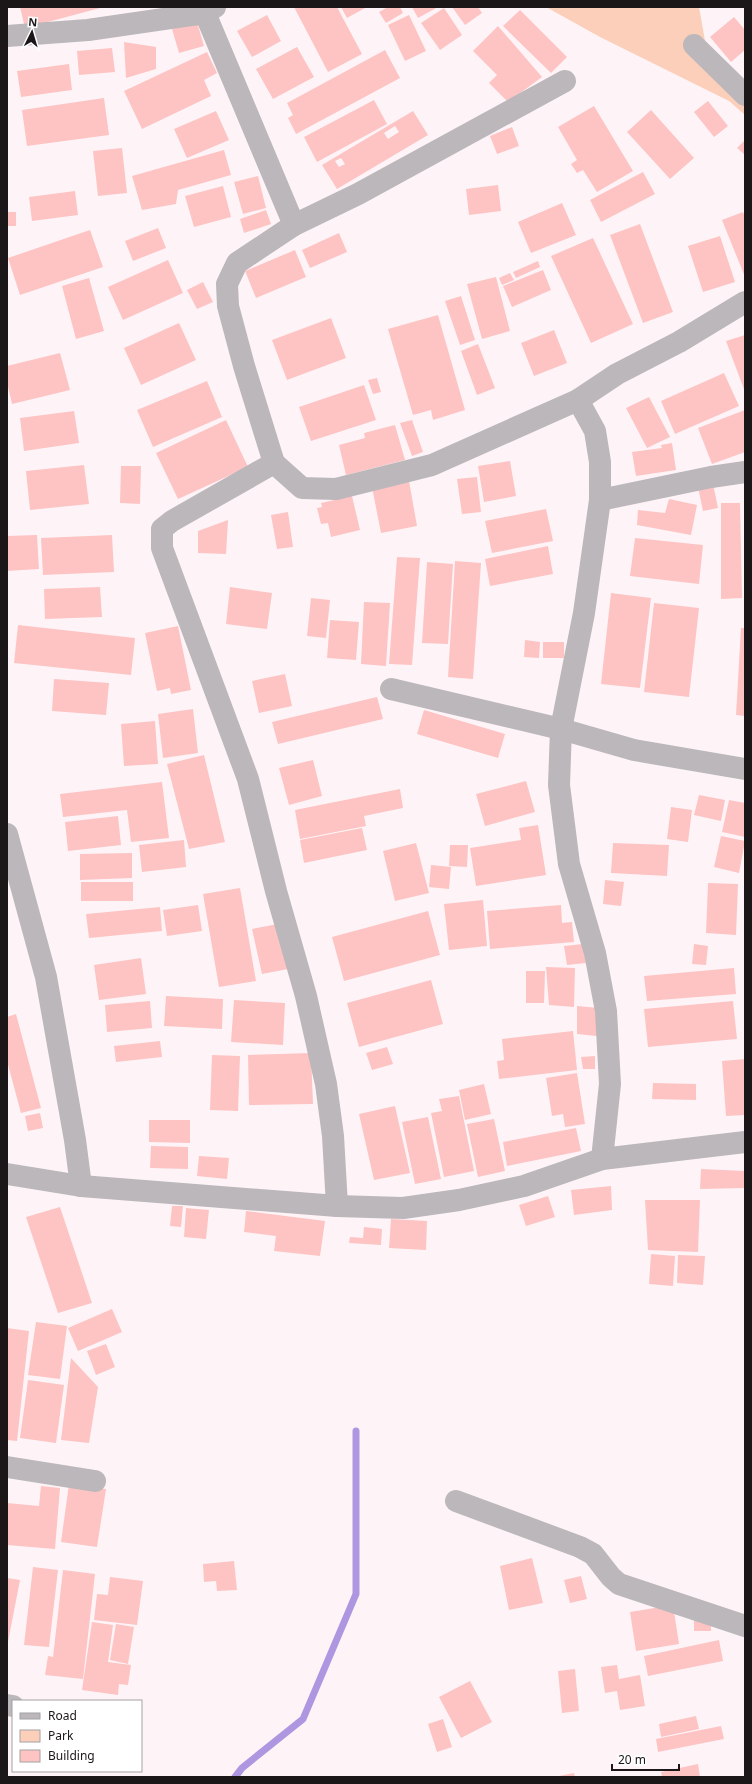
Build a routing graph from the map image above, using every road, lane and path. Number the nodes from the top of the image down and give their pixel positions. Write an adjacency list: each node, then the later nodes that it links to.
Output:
1 (210, 10): 2 (street); 6 (street)
2 (7, 36)
3 (694, 44): 5 (street)
4 (565, 81): 6 (street)
5 (745, 95)
6 (294, 225): 9 (street)
7 (745, 302): 8 (street)
8 (578, 400): 9 (street); 11 (street)
9 (274, 463): 20 (street)
10 (745, 472): 11 (street)
11 (600, 500): 13 (street)
12 (391, 690): 13 (street)
13 (561, 729): 14 (street); 17 (street)
14 (745, 769)
15 (7, 834): 19 (street)
16 (745, 1142): 17 (street)
17 (602, 1159): 20 (street)
18 (7, 1174): 19 (street)
19 (81, 1186): 20 (street)
20 (337, 1206)
21 (7, 1467): 22 (street)
22 (95, 1481)
23 (456, 1501): 24 (street)
24 (745, 1626)

